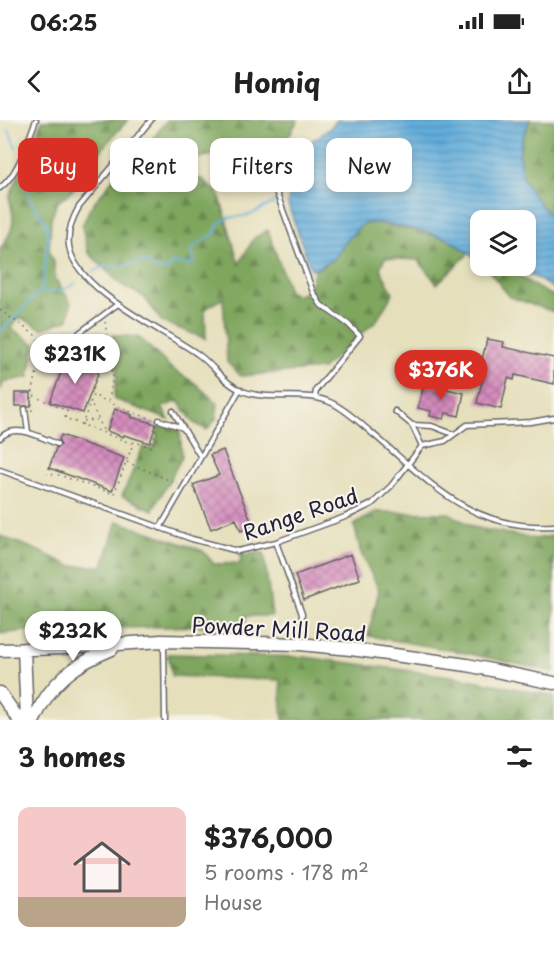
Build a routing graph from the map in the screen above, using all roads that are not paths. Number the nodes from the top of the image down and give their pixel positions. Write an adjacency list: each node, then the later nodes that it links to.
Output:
1 (31, 120): 4 (lane)
2 (36, 120): 4 (lane)
3 (151, 120): 7 (lane)
4 (33, 126): 5 (lane)
5 (0, 188)
6 (277, 192): 10 (lane)
7 (118, 304): 8 (lane); 9 (lane)
8 (101, 352)
9 (240, 389): 10 (lane); 23 (lane)
10 (315, 397): 24 (lane)
11 (25, 410): 18 (lane)
12 (173, 411): 17 (lane)
13 (395, 411): 16 (lane)
14 (554, 418): 19 (lane)
15 (159, 420): 17 (lane)
16 (412, 425): 19 (lane); 22 (lane)
17 (184, 428): 23 (lane)
18 (28, 432): 20 (lane); 21 (lane)
19 (453, 434): 22 (lane)
20 (0, 438)
21 (57, 444)
22 (422, 446): 24 (lane, Range Road)
23 (201, 457): 27 (lane)
24 (408, 464): 26 (lane); 28 (lane, Range Road)
25 (0, 470): 27 (lane, Range Road)
26 (554, 526)
27 (160, 528): 28 (lane, Range Road)
28 (276, 542): 30 (lane)
29 (164, 641): 30 (main road, Powder Mill Road); 31 (main road, Powder Mill Road); 39 (lane)
30 (300, 644): 34 (main road, Powder Mill Road)
31 (122, 645): 32 (main road, Powder Mill Road); 38 (main road)
32 (24, 649): 33 (main road, Powder Mill Road); 37 (main road)
33 (0, 650)
34 (554, 683)
35 (0, 693): 36 (main road)
36 (19, 720)
37 (27, 720)
38 (34, 720)
39 (165, 720)

